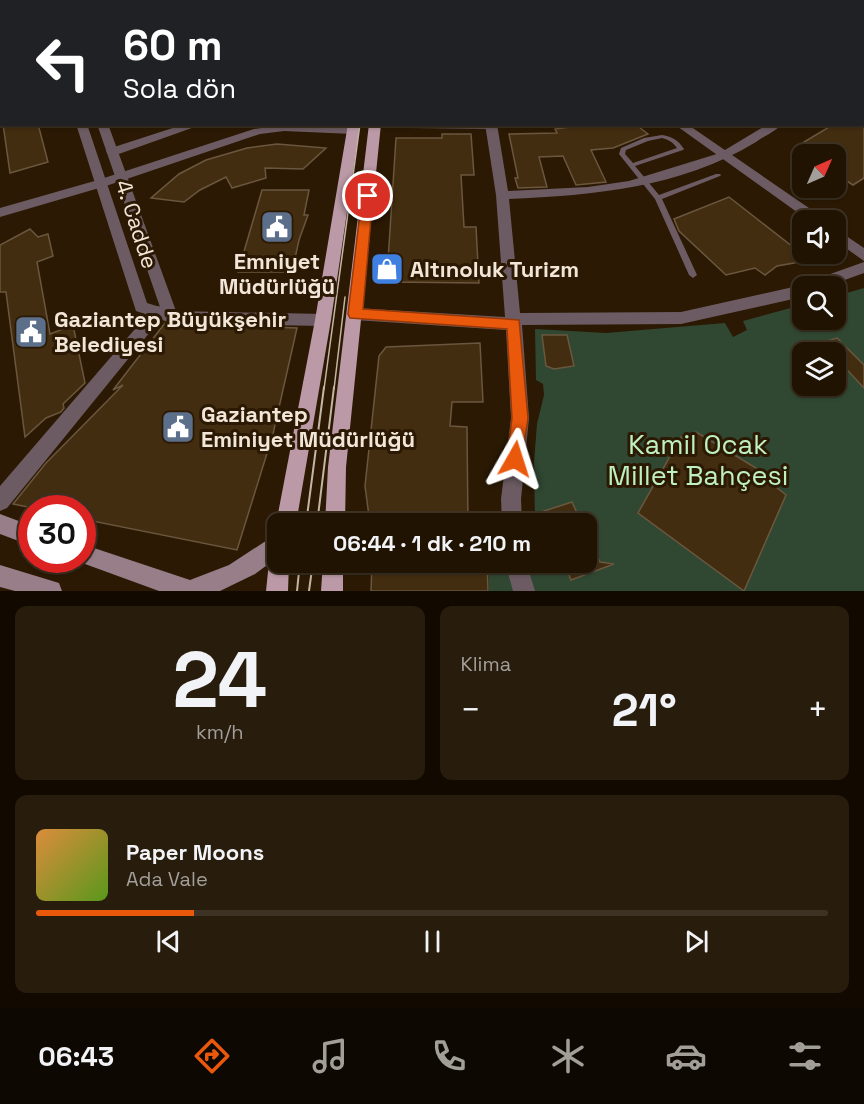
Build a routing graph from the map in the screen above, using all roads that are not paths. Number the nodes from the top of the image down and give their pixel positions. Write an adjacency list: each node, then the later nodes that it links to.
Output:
1 (82, 126): 17 (street, 4. Cadde)
2 (103, 126): 11 (street)
3 (192, 126): 11 (street)
4 (375, 126): 29 (main road)
5 (409, 126): 6 (lane)
6 (491, 126): 18 (street)
7 (682, 126): 12 (street)
8 (774, 126): 12 (street)
9 (257, 128): 10 (street); 15 (street)
10 (354, 128): 30 (main road)
11 (112, 152): 15 (street)
12 (724, 156): 16 (street); 20 (street)
13 (633, 165): 13 (lane); 16 (lane)
14 (718, 175): 19 (lane)
15 (122, 176): 17 (street); 28 (street)
16 (644, 181): 18 (street); 19 (lane)
17 (102, 183): 21 (street); 28 (street, 4. Cadde)
18 (502, 195): 31 (street)
19 (658, 198): 25 (lane)
20 (802, 210)
21 (0, 213)
22 (846, 242): 23 (street)
23 (864, 256)
24 (864, 267): 26 (street)
25 (693, 275)
26 (840, 276)
27 (792, 293): 31 (street)
28 (166, 311): 30 (street); 32 (street)
29 (355, 314): 31 (street); 34 (main road)
30 (323, 320): 33 (main road)
31 (513, 322): 35 (street)
32 (0, 501)
33 (288, 513)
34 (335, 513)
35 (512, 513)
36 (0, 525): 37 (main road)
37 (18, 531)
38 (267, 551): 46 (main road)
39 (96, 559): 46 (main road)
40 (278, 573): 47 (main road)
41 (333, 573): 44 (main road)
42 (519, 573): 48 (street)
43 (0, 576): 45 (main road)
44 (332, 590)
45 (51, 591)
46 (190, 591)
47 (277, 591)
48 (524, 591)

